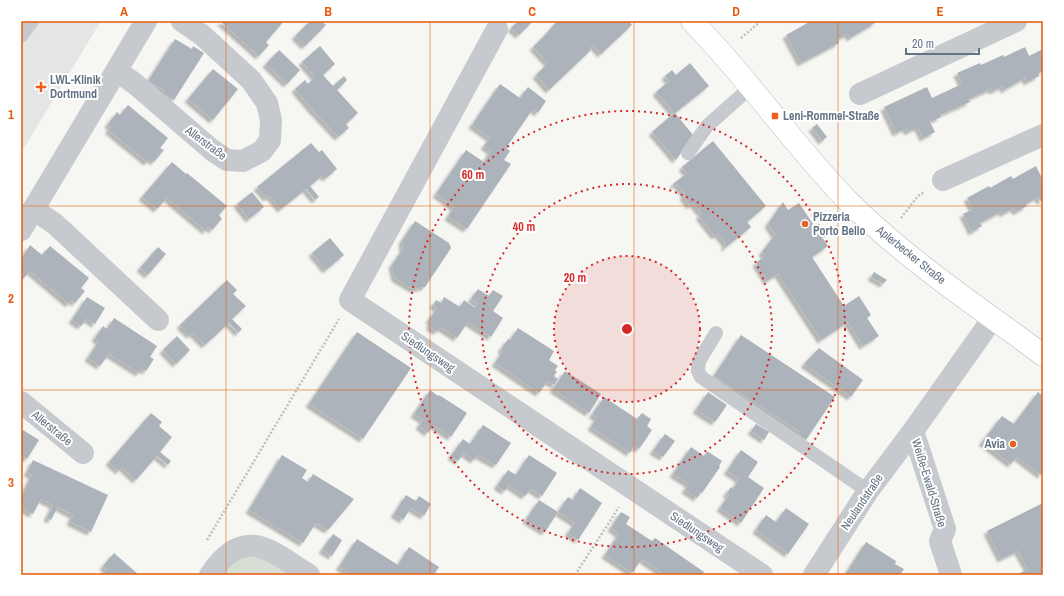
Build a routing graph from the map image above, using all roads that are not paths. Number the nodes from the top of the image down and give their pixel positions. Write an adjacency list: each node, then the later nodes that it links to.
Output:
1 (32, 21): 8 (lane)
2 (146, 21): 10 (street)
3 (182, 21): 10 (street, Allerstraße)
4 (692, 21): 9 (main road, Aplerbecker Straße)
5 (706, 21): 9 (main road, Aplerbecker Straße)
6 (1016, 21): 12 (street)
7 (497, 29): 28 (street, Siedlungsweg)
8 (21, 36)
9 (716, 46): 11 (main road, Aplerbecker Straße)
10 (116, 71): 16 (street)
11 (751, 87): 14 (lane); 18 (main road, Aplerbecker Straße)
12 (860, 94)
13 (1043, 136): 15 (street)
14 (688, 153)
15 (943, 180)
16 (34, 209): 17 (street); 19 (street)
17 (21, 230)
18 (993, 318): 21 (main road, Aplerbecker Straße); 23 (street, Weiße-Ewald-Straße)
19 (158, 320)
20 (716, 333): 25 (lane)
21 (1043, 356)
22 (21, 402): 24 (street, Allerstraße)
23 (913, 431): 25 (street, Neulandstraße); 30 (street, Weiße-Ewald-Straße)
24 (83, 453)
25 (868, 491): 29 (street, Neulandstraße)
26 (210, 575): 27 (street)
27 (309, 575)
28 (762, 575)
29 (814, 575)
30 (951, 575)

